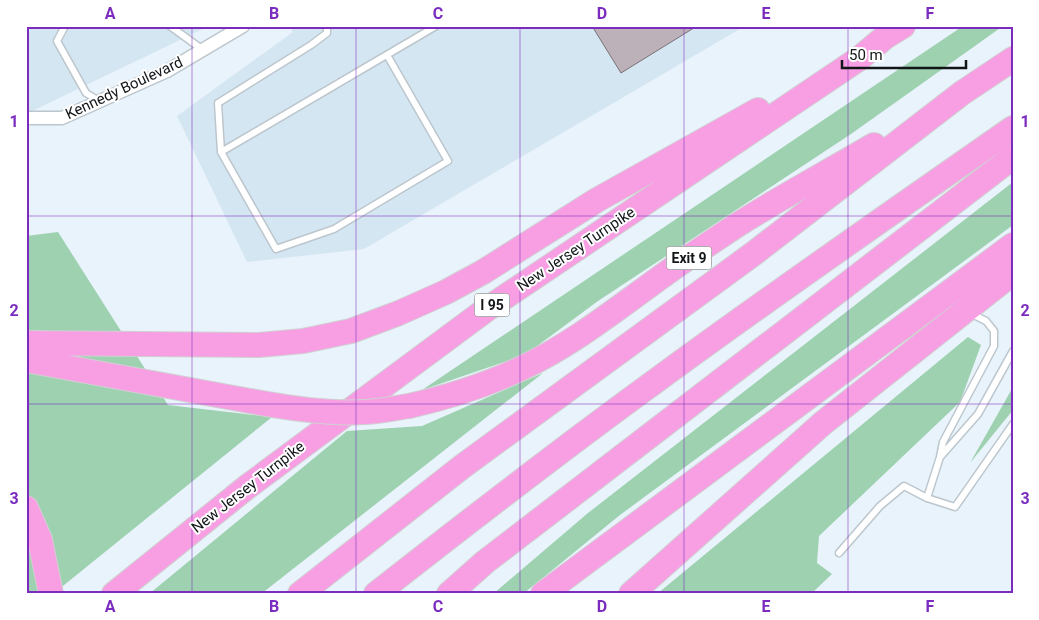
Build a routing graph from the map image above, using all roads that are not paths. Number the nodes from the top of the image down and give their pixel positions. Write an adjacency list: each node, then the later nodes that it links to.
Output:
1 (65, 26): 11 (lane)
2 (170, 26): 7 (lane)
3 (243, 26): 7 (street, Kennedy Boulevard)
4 (327, 26): 14 (lane)
5 (436, 26): 8 (lane)
6 (894, 32): 19 (highway); 28 (highway, New Jersey Turnpike / I 95)
7 (202, 50): 11 (street, Kennedy Boulevard)
8 (387, 55): 14 (lane); 14 (lane)
9 (1013, 59): 10 (highway)
10 (962, 94): 21 (highway, Exit 9, bridge); 29 (highway)
11 (99, 101): 12 (street, Kennedy Boulevard)
12 (26, 118)
13 (1013, 128): 30 (highway)
14 (221, 152)
15 (1013, 157): 31 (highway)
16 (1013, 245): 32 (highway)
17 (1013, 273): 18 (highway)
18 (965, 311): 23 (lane); 33 (highway)
19 (26, 343)
20 (1013, 351): 23 (lane)
21 (26, 360)
22 (1013, 424): 24 (lane)
23 (940, 457): 24 (lane)
24 (927, 498): 26 (lane)
25 (26, 508): 27 (highway)
26 (839, 552)
27 (51, 594)
28 (114, 594)
29 (300, 594)
30 (376, 594)
31 (449, 594)
32 (543, 594)
33 (631, 594)

